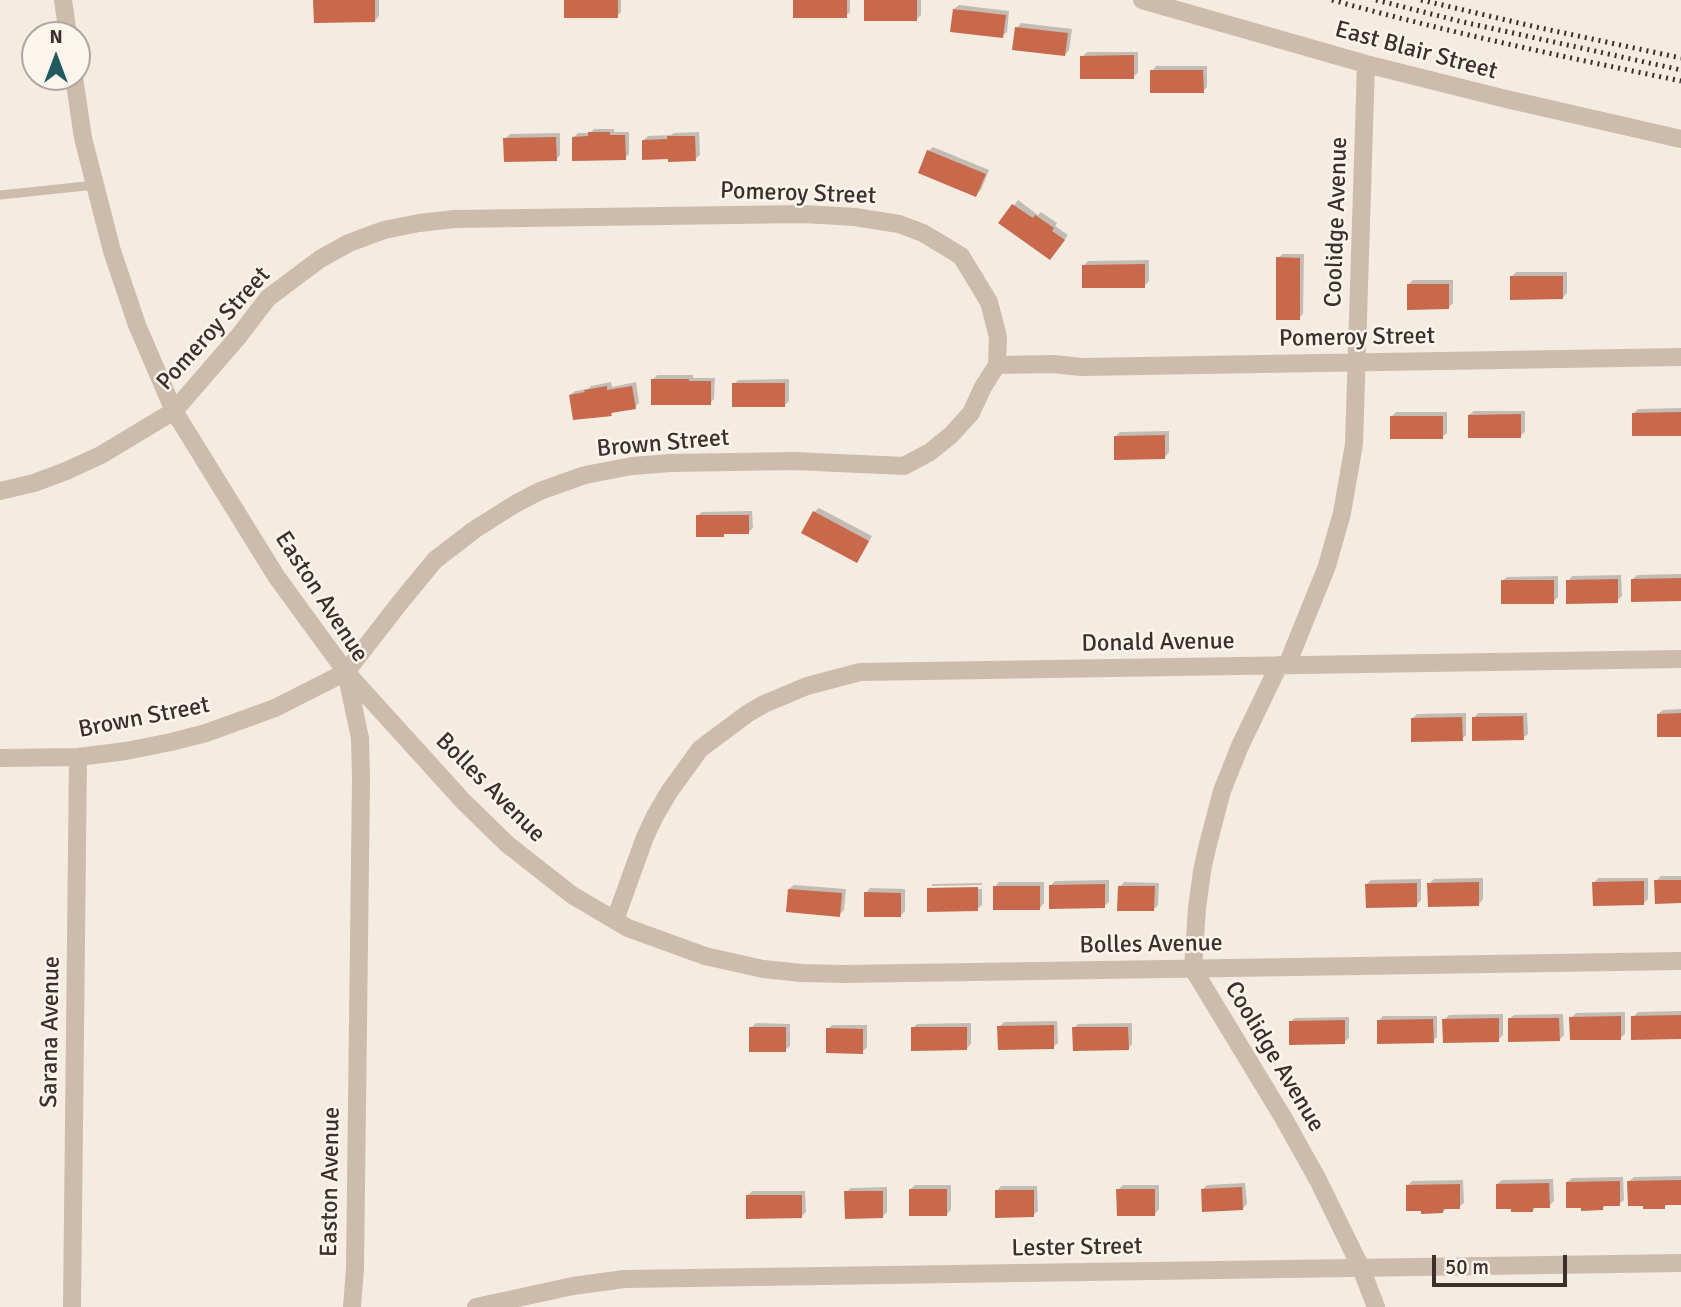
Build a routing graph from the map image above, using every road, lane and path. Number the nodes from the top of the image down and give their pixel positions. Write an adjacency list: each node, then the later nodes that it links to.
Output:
1 (63, 0): 3 (street)
2 (1142, 0): 4 (street, East Blair Street)
3 (66, 21)
4 (1366, 64): 6 (street, East Blair Street); 10 (street, Coolidge Avenue)
5 (76, 91): 7 (street, Easton Avenue)
6 (1681, 139)
7 (95, 185): 8 (lane); 12 (street, Easton Avenue)
8 (0, 195)
9 (1681, 357): 10 (street, Pomeroy Street)
10 (1357, 362): 11 (street, Pomeroy Street); 15 (street, Coolidge Avenue)
11 (997, 365): 12 (street, Pomeroy Street); 16 (street, Brown Street)
12 (174, 411): 13 (street, Pomeroy Street); 16 (street, Easton Avenue)
13 (0, 491)
14 (1681, 659): 15 (street, Donald Avenue)
15 (1283, 665): 19 (street, Donald Avenue); 21 (street, Coolidge Avenue)
16 (346, 672): 17 (street, Brown Street); 19 (street, Bolles Avenue); 25 (street, Easton Avenue)
17 (78, 757): 18 (street, Brown Street); 24 (street, Sarana Avenue)
18 (0, 758)
19 (622, 924): 21 (street, Bolles Avenue)
20 (1681, 961): 21 (street, Bolles Avenue)
21 (1193, 969): 23 (street, Coolidge Avenue)
22 (1681, 1263): 23 (street, Lester Street)
23 (1361, 1268): 26 (street, Lester Street); 27 (street, Coolidge Avenue)
24 (72, 1307)
25 (352, 1307)
26 (476, 1307)
27 (1376, 1307)

